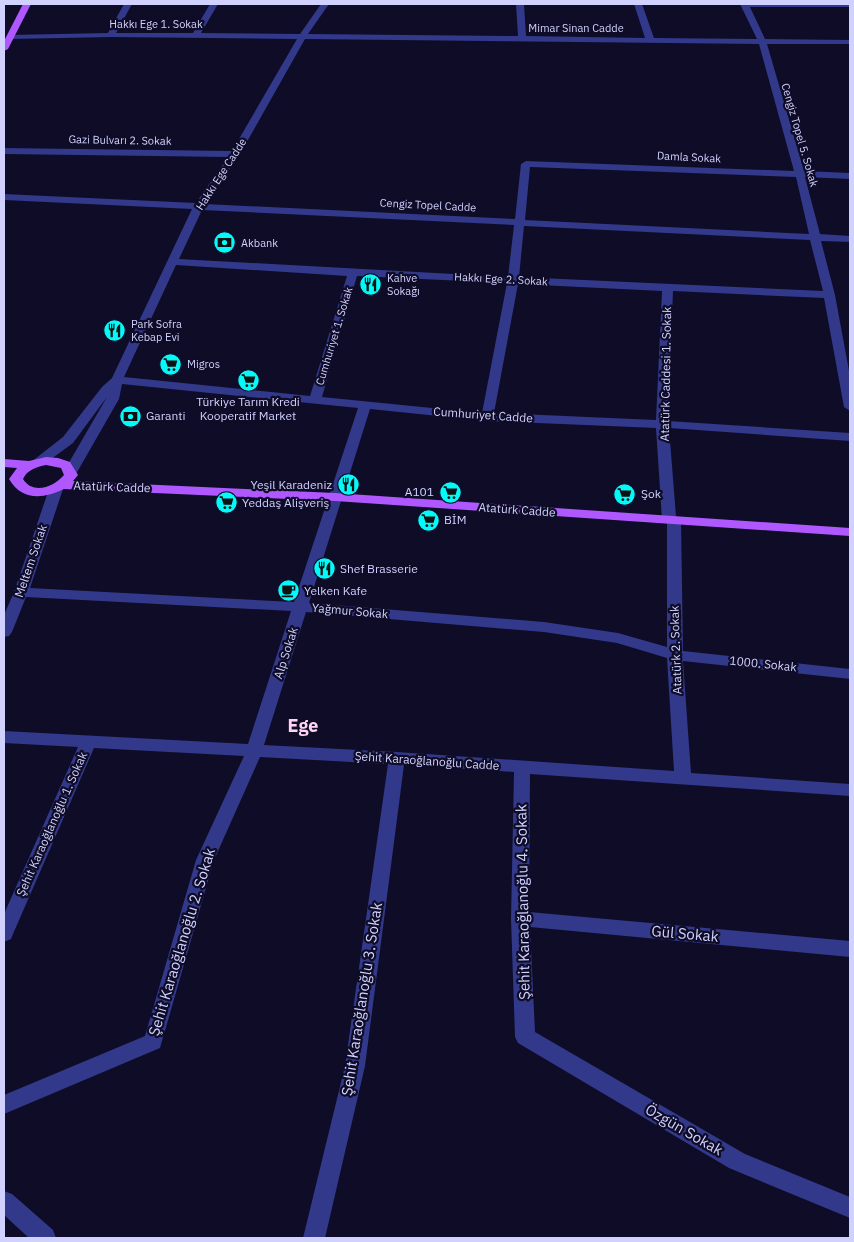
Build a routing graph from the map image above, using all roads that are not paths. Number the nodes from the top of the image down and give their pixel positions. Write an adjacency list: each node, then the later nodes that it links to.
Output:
1 (27, 4): 12 (main road)
2 (128, 4): 9 (street)
3 (214, 4): 10 (street)
4 (326, 4): 11 (street, Hakkı Ege Cadde)
5 (520, 4): 13 (street)
6 (638, 4): 14 (street)
7 (744, 4): 8 (street); 15 (street, Cengiz Topel 5. Sokak)
8 (850, 5)
9 (111, 35): 10 (street, Hakkı Ege 1. Sokak); 12 (street, Hakkı Ege 1. Sokak)
10 (195, 36): 11 (street, Hakkı Ege 1. Sokak)
11 (302, 36): 13 (street, Mimar Sinan Cadde); 19 (street, Hakkı Ege Cadde)
12 (10, 37): 17 (main road)
13 (522, 39): 14 (street, Mimar Sinan Cadde)
14 (650, 39): 15 (street, Mimar Sinan Cadde)
15 (762, 40): 16 (street, Mimar Sinan Cadde); 20 (street, Cengiz Topel 5. Sokak)
16 (850, 42)
17 (4, 49)
18 (4, 151): 19 (street, Gazi Bulvarı 2. Sokak)
19 (235, 154): 23 (street, Hakkı Ege Cadde)
20 (800, 174): 21 (street, Damla Sokak); 24 (street, Damla Sokak); 25 (street, Cengiz Topel 5. Sokak)
21 (850, 176)
22 (4, 197): 23 (street, Cengiz Topel Cadde)
23 (199, 206): 24 (street, Cengiz Topel Cadde); 27 (street, Hakkı Ege Cadde)
24 (520, 222): 25 (street, Cengiz Topel Cadde); 29 (street)
25 (816, 236): 26 (street, Cengiz Topel Cadde); 31 (street, Cengiz Topel 5. Sokak)
26 (850, 239)
27 (173, 262): 28 (street, Hakkı Ege 2. Sokak); 32 (street, Hakkı Ege Cadde)
28 (353, 273): 29 (street, Hakkı Ege 2. Sokak); 33 (street, Cumhuriyet 1. Sokak)
29 (513, 280): 30 (street, Hakkı Ege 2. Sokak); 36 (street)
30 (668, 288): 31 (street, Hakkı Ege 2. Sokak); 37 (street, Atatürk Caddesi 1. Sokak)
31 (829, 295): 35 (street, Cengiz Topel 5. Sokak)
32 (117, 380): 33 (street, Cumhuriyet Cadde); 40 (street, Hakkı Ege Cadde); 41 (street, Hakkı Ege Cadde)
33 (315, 399): 34 (street, Cumhuriyet Cadde)
34 (365, 405): 36 (street, Cumhuriyet Cadde); 45 (street, Alp Sokak)
35 (850, 407)
36 (487, 417): 37 (street, Cumhuriyet Cadde)
37 (662, 424): 38 (street, Cumhuriyet Cadde); 46 (street, Atatürk Caddesi 1. Sokak)
38 (850, 437)
39 (4, 463): 40 (main road)
40 (34, 463): 41 (main road); 43 (main road)
41 (71, 470): 44 (main road)
42 (4, 482): 43 (main road)
43 (18, 484): 44 (main road, Atatürk Cadde)
44 (59, 487): 45 (main road, Atatürk Cadde); 48 (street, Meltem Sokak)
45 (335, 497): 46 (main road, Atatürk Cadde); 49 (street, Alp Sokak)
46 (672, 520): 47 (main road, Atatürk Cadde); 51 (street, Atatürk 2. Sokak)
47 (850, 532)
48 (21, 592): 49 (street, Yağmur Sokak); 50 (street, Meltem Sokak)
49 (301, 607): 51 (street, Yağmur Sokak); 55 (street, Alp Sokak)
50 (4, 632)
51 (675, 655): 52 (street, 1000. Sokak); 58 (street, Atatürk 2. Sokak)
52 (850, 674)
53 (4, 737): 54 (street, Şehit Karaoğlanoğlu Cadde)
54 (88, 742): 55 (street, Şehit Karaoğlanoğlu Cadde); 61 (street, Şehit Karaoğlanoğlu 1. Sokak)
55 (254, 751): 56 (street, Şehit Karaoğlanoğlu Cadde); 64 (street, Şehit Karaoğlanoğlu 2. Sokak)
56 (397, 758): 57 (street, Şehit Karaoğlanoğlu Cadde); 68 (street, Şehit Karaoğlanoğlu 3. Sokak)
57 (522, 768): 58 (street, Şehit Karaoğlanoğlu Cadde); 60 (street, Şehit Karaoğlanoğlu 4. Sokak)
58 (683, 778): 59 (street, Şehit Karaoğlanoğlu Cadde)
59 (850, 790)
60 (520, 919): 62 (street, Gül Sokak); 63 (street, Şehit Karaoğlanoğlu 4. Sokak)
61 (4, 934)
62 (850, 949)
63 (525, 1037): 66 (street, Özgün Sokak)
64 (4, 1105)
65 (4, 1201): 67 (street)
66 (850, 1208)
67 (45, 1238)
68 (314, 1238)

